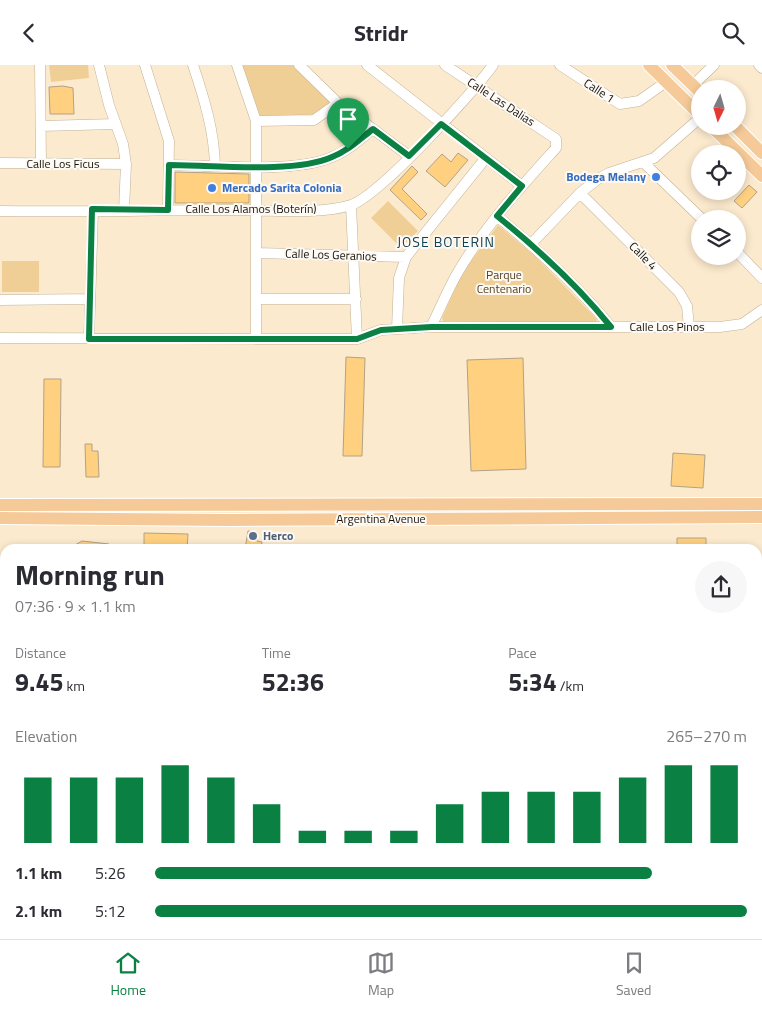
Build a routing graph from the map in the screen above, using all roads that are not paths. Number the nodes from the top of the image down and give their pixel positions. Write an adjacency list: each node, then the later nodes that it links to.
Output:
1 (40, 65): 26 (street)
2 (99, 65): 23 (street)
3 (145, 65): 37 (street)
4 (193, 65): 38 (street)
5 (237, 65): 22 (street)
6 (299, 65): 20 (street)
7 (367, 65): 24 (street)
8 (445, 65): 19 (street, Calle Las Dalias)
9 (493, 65): 19 (street)
10 (649, 65): 17 (main road)
11 (672, 65): 18 (main road)
12 (714, 65): 16 (street)
13 (759, 65): 15 (street)
14 (562, 66): 17 (street, Calle 1)
15 (762, 68)
16 (702, 80)
17 (666, 82): 21 (main road)
18 (691, 83)
19 (476, 87): 24 (street); 41 (street, Calle Las Dalias)
20 (338, 103): 22 (street); 27 (street)
21 (691, 107)
22 (256, 121): 39 (street)
23 (116, 124): 26 (street); 36 (street)
24 (441, 124): 31 (street); 32 (street)
25 (691, 125): 34 (street)
26 (41, 126): 35 (street)
27 (373, 129): 31 (street); 39 (street)
28 (721, 135): 40 (main road)
29 (744, 135): 30 (main road)
30 (762, 153)
31 (409, 156): 43 (street)
32 (485, 159): 41 (street); 54 (street)
33 (0, 163): 35 (street, Calle Los Ficus)
34 (644, 163): 42 (street); 48 (street)
35 (41, 164): 36 (street, Calle Los Ficus)
36 (126, 164): 45 (street)
37 (169, 165): 38 (street); 46 (street)
38 (214, 165): 39 (street)
39 (257, 166): 47 (street)
40 (762, 176)
41 (522, 186): 50 (street)
42 (580, 193): 51 (street); 64 (street, Calle 4)
43 (351, 205): 47 (street, Calle Los Alamos (Boterín)); 53 (street)
44 (92, 209): 45 (street, Calle Los Alamos (Boterín)); 49 (street, Calle Los Alamos (Boterín)); 57 (street)
45 (124, 210): 46 (street, Calle Los Alamos (Boterín))
46 (168, 210): 47 (street, Calle Los Alamos (Boterín))
47 (257, 210): 52 (street)
48 (693, 210)
49 (0, 211)
50 (497, 216): 51 (street); 62 (street)
51 (531, 244): 63 (street)
52 (257, 253): 53 (street, Calle Los Geranios); 58 (street)
53 (354, 256): 54 (street, Calle Los Geranios); 59 (street)
54 (406, 257): 65 (street)
55 (746, 261): 56 (street)
56 (762, 278)
57 (90, 299): 60 (street); 67 (street)
58 (256, 299): 59 (street); 68 (street)
59 (356, 299): 69 (street)
60 (0, 300)
61 (762, 310): 64 (street, Calle Los Pinos)
62 (431, 327): 63 (street, Calle Los Pinos); 65 (street, Calle Los Pinos)
63 (611, 327): 64 (street, Calle Los Pinos)
64 (689, 327)
65 (397, 329): 69 (street, Calle Los Pinos)
66 (0, 338): 67 (street, Calle Los Pinos)
67 (89, 339): 68 (street, Calle Los Pinos)
68 (256, 339): 69 (street, Calle Los Pinos)
69 (357, 339)
70 (613, 504): 71 (main road, Argentina Avenue); 73 (main road, Argentina Avenue); 74 (main road)
71 (704, 504): 72 (main road, Argentina Avenue); 75 (main road)
72 (762, 504)
73 (0, 505)
74 (613, 517): 75 (main road, Argentina Avenue); 77 (main road, Argentina Avenue)
75 (704, 517): 76 (main road, Argentina Avenue)
76 (762, 517)
77 (0, 518)

